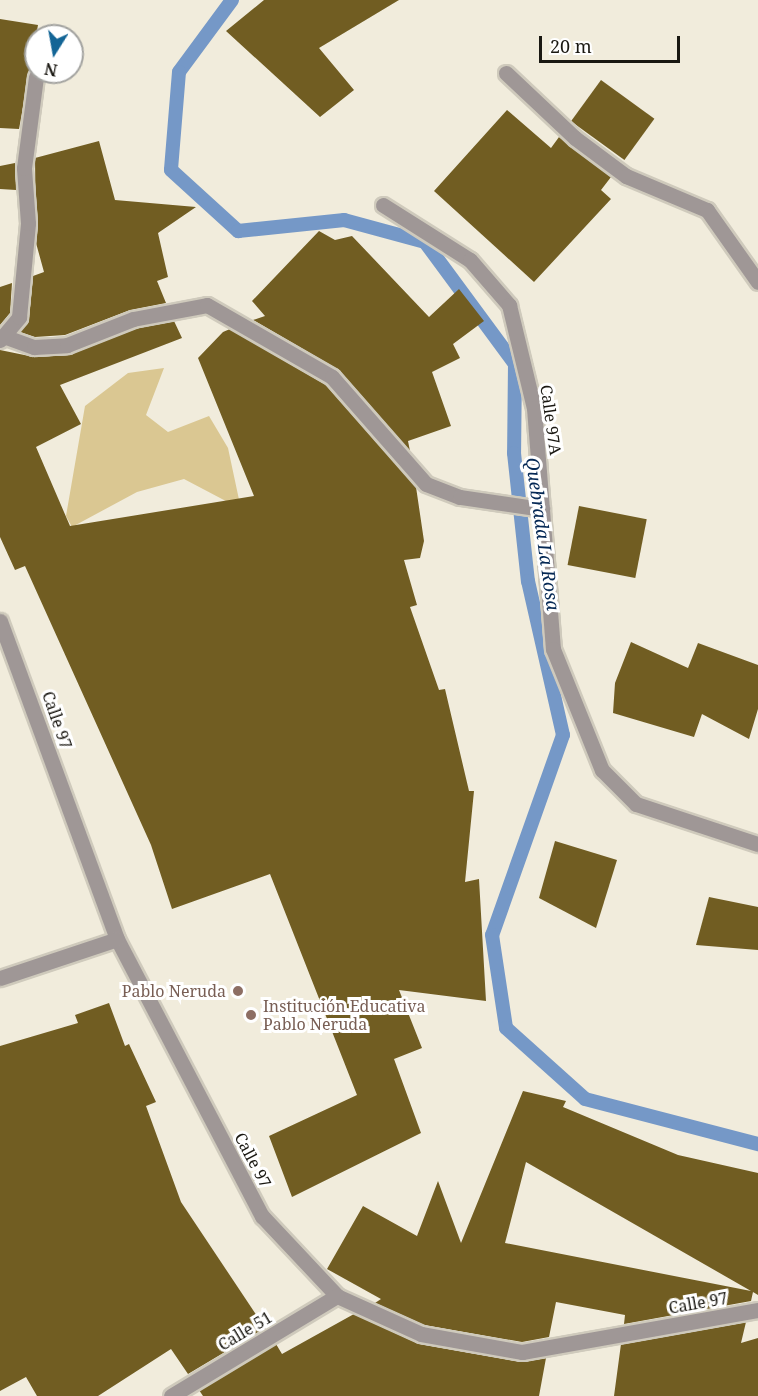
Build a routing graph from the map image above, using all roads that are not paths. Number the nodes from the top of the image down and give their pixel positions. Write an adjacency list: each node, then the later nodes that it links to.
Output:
1 (506, 73): 4 (street)
2 (35, 84): 5 (street)
3 (383, 205): 6 (street, Calle 97A)
4 (758, 282)
5 (3, 339): 6 (street)
6 (535, 508): 8 (street, Calle 97A)
7 (0, 621): 9 (street, Calle 97)
8 (758, 844)
9 (117, 939): 10 (street); 11 (street, Calle 97)
10 (0, 978)
11 (337, 1296): 12 (street, Calle 97); 13 (street, Calle 51)
12 (758, 1310)
13 (171, 1396)

